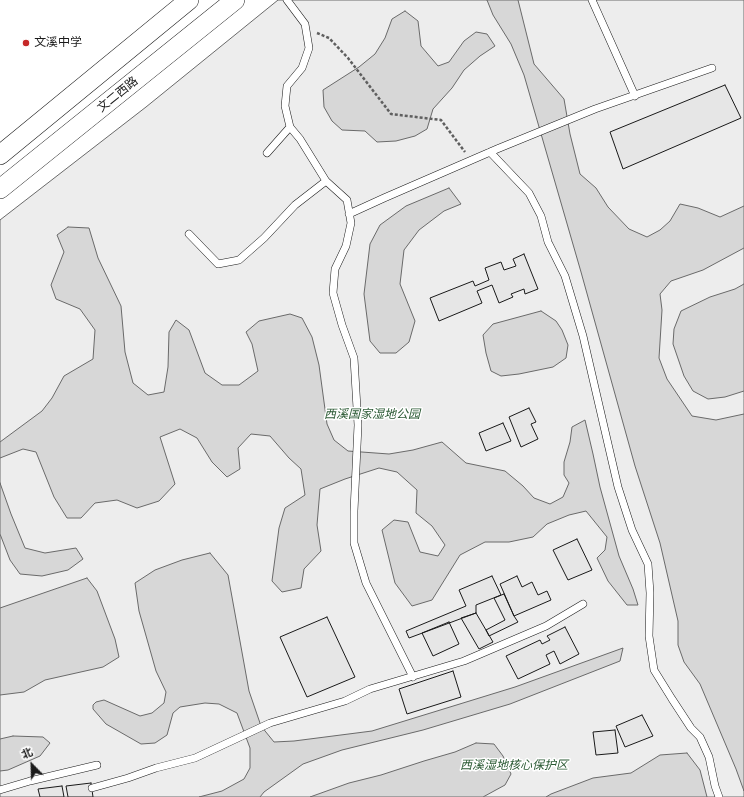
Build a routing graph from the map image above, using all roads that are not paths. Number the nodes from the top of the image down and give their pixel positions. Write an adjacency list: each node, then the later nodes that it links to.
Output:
1 (189, 0): 12 (main road)
2 (196, 0): 6 (main road)
3 (235, 0): 6 (main road, 文二西路)
4 (287, 0): 9 (lane)
5 (592, 0): 8 (lane)
6 (207, 22): 14 (main road, 文二西路)
7 (712, 68): 8 (lane)
8 (635, 96): 10 (lane)
9 (290, 127): 11 (lane); 13 (lane)
10 (490, 152): 15 (lane); 22 (lane)
11 (267, 153)
12 (0, 155)
13 (326, 181): 15 (lane); 16 (lane)
14 (0, 189)
15 (350, 214): 18 (lane)
16 (189, 234)
17 (583, 604): 18 (lane)
18 (412, 677): 20 (lane)
19 (97, 766): 21 (lane)
20 (92, 788)
21 (0, 790)
22 (719, 797)

